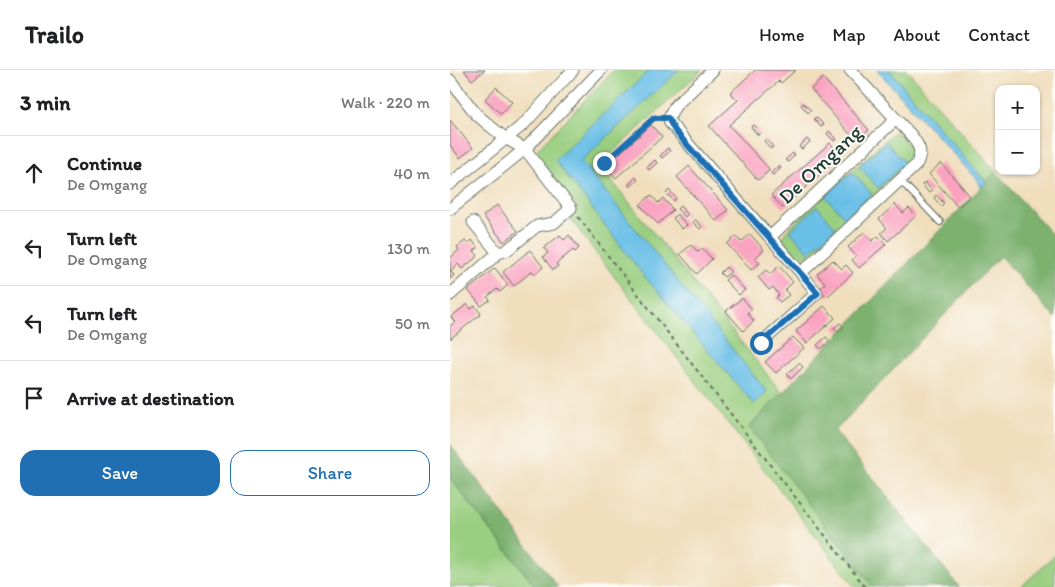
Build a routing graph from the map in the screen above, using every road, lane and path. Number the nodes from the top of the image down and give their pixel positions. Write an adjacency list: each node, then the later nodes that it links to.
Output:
1 (573, 70): 8 (street)
2 (601, 70): 9 (street)
3 (714, 70): 6 (street)
4 (850, 70): 7 (street)
5 (450, 80): 8 (street)
6 (668, 118): 10 (path); 17 (street)
7 (896, 119): 11 (street); 17 (street, De Omgang)
8 (505, 138): 9 (street); 12 (street)
9 (525, 148): 13 (street); 14 (street)
10 (604, 163)
11 (900, 180): 16 (lane); 19 (street)
12 (450, 184)
13 (571, 208): 18 (street); 22 (path)
14 (450, 209)
15 (473, 222): 18 (street)
16 (940, 222)
17 (770, 236): 19 (street)
18 (498, 253): 20 (street)
19 (801, 273): 21 (street)
20 (450, 295)
21 (761, 343)
22 (865, 587)

